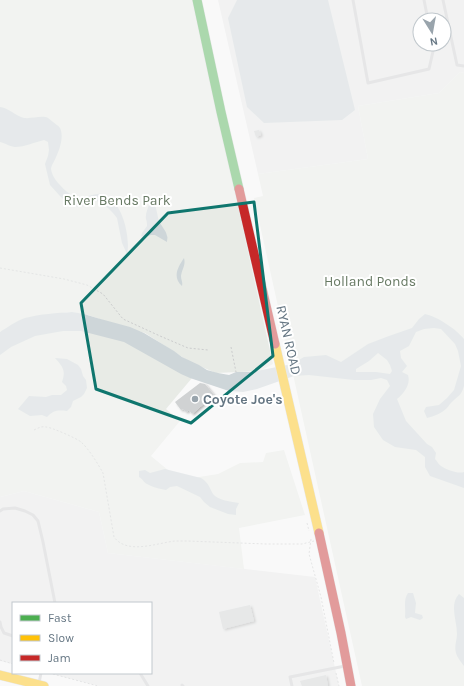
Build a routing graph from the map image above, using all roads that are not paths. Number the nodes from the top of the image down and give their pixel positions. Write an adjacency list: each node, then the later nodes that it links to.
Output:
1 (197, 0): 12 (street, RYAN ROAD)
2 (353, 0): 6 (lane)
3 (424, 0): 5 (lane)
4 (443, 0): 7 (lane)
5 (426, 12)
6 (433, 52)
7 (464, 66)
8 (0, 511): 9 (lane)
9 (56, 602)
10 (0, 622): 11 (lane)
11 (12, 636)
12 (347, 665): 18 (lane); 19 (street, RYAN ROAD)
13 (41, 674): 16 (lane)
14 (141, 674): 17 (lane)
15 (0, 675): 16 (street)
16 (41, 685)
17 (148, 686)
18 (292, 686)
19 (352, 686)

